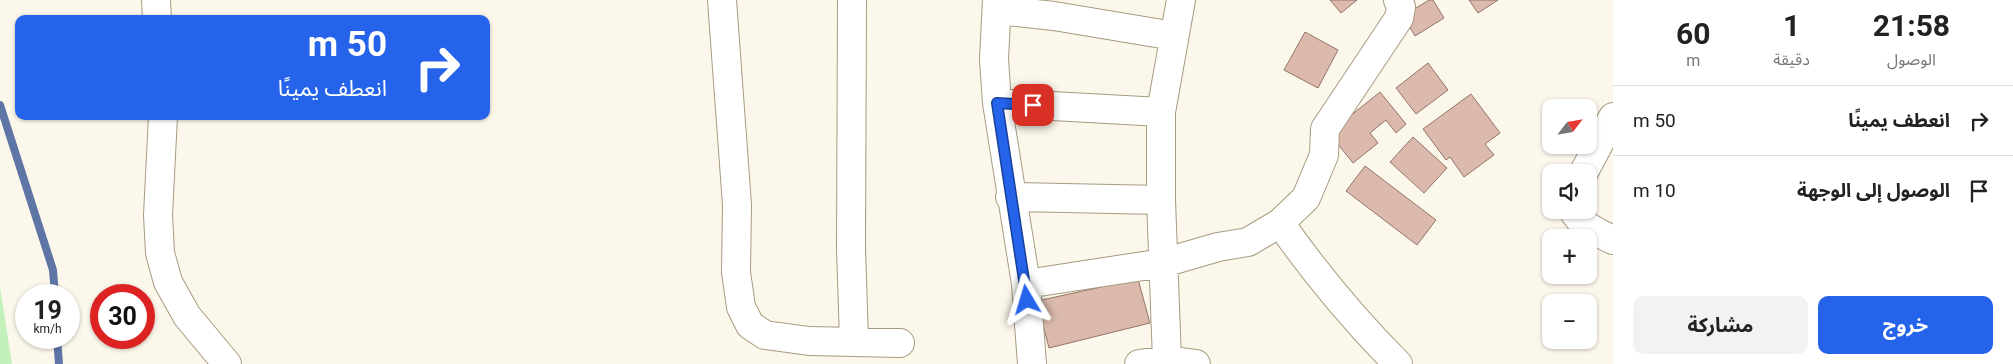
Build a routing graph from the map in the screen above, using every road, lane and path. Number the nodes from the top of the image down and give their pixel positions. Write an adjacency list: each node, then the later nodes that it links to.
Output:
1 (156, 0): 7 (street)
2 (722, 0): 21 (street)
3 (852, 0): 21 (street)
4 (1181, 0): 8 (street)
5 (1398, 0): 17 (street)
6 (997, 5): 8 (street); 9 (street)
7 (158, 15)
8 (1174, 36): 10 (street)
9 (997, 103): 10 (street); 14 (street)
10 (1161, 112): 15 (street)
11 (1613, 117): 13 (street)
12 (163, 120): 24 (street)
13 (1588, 164)
14 (1010, 197): 15 (street); 20 (street)
15 (1162, 200): 19 (street)
16 (1578, 219): 18 (street)
17 (1280, 223): 19 (street); 28 (street)
18 (1613, 240)
19 (1164, 262): 20 (street); 23 (street)
20 (1026, 284): 25 (street)
21 (854, 341): 22 (street)
22 (900, 343)
23 (1168, 360): 26 (street); 27 (street)
24 (227, 364)
25 (1032, 364)
26 (1139, 364)
27 (1196, 364)
28 (1398, 364)

